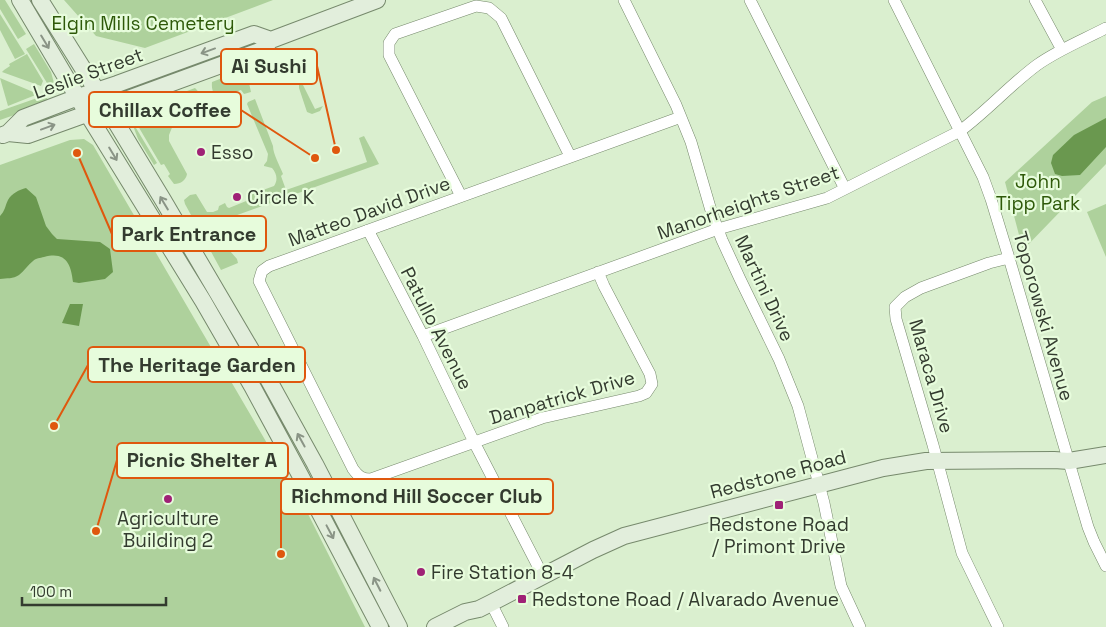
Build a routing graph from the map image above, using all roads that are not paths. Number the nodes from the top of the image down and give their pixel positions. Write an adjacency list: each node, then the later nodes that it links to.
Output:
1 (20, 0): 12 (main road, one-way to 12)
2 (40, 0): 11 (main road)
3 (377, 0): 9 (main road, Leslie Street)
4 (624, 0): 15 (street, Martini Drive)
5 (750, 0): 19 (street)
6 (894, 0): 16 (street, Toporowski Avenue)
7 (1035, 0): 10 (street)
8 (1106, 28): 10 (street, Manorheights Street)
9 (270, 40): 11 (main road, Leslie Street, one-way to 11); 13 (main road, Leslie Street)
10 (1062, 50): 16 (street, Manorheights Street)
11 (97, 91): 12 (main road, Leslie Street); 13 (main road)
12 (78, 97): 14 (main road); 17 (main road, Leslie Street)
13 (106, 107): 14 (main road, Leslie Street); 35 (main road, one-way to 13)
14 (87, 113): 17 (main road, Leslie Street, one-way to 14); 34 (main road, one-way to 34)
15 (681, 117): 18 (street, Matteo David Drive); 21 (street, Martini Drive)
16 (960, 131): 19 (street, Manorheights Street); 23 (street, Toporowski Avenue)
17 (4, 135)
18 (570, 156): 20 (street, Matteo David Drive); 20 (street)
19 (845, 189): 21 (street, Manorheights Street)
20 (461, 196): 22 (street, Matteo David Drive)
21 (718, 229): 24 (street, Manorheights Street); 30 (street, Martini Drive)
22 (368, 230): 25 (street, Patullo Avenue); 26 (street, Matteo David Drive)
23 (1009, 258): 28 (street, Maraca Drive); 29 (street, Toporowski Avenue)
24 (598, 272): 25 (street, Manorheights Street); 26 (street, Danpatrick Drive)
25 (423, 336): 26 (street, Patullo Avenue)
26 (474, 442): 32 (street, Patullo Avenue)
27 (1106, 455): 29 (main road, Redstone Road)
28 (938, 461): 29 (main road, Redstone Road); 30 (main road, Redstone Road); 40 (street)
29 (1069, 461): 31 (street, Toporowski Avenue)
30 (819, 484): 32 (main road, Redstone Road); 39 (street, Martini Drive)
31 (1106, 566)
32 (543, 576): 33 (main road, Redstone Road)
33 (485, 606): 36 (main road, Redstone Road); 37 (main road, Redstone Road); 38 (street)
34 (380, 627)
35 (398, 627)
36 (435, 627)
37 (457, 627)
38 (504, 627)
39 (860, 627)
40 (998, 627)

